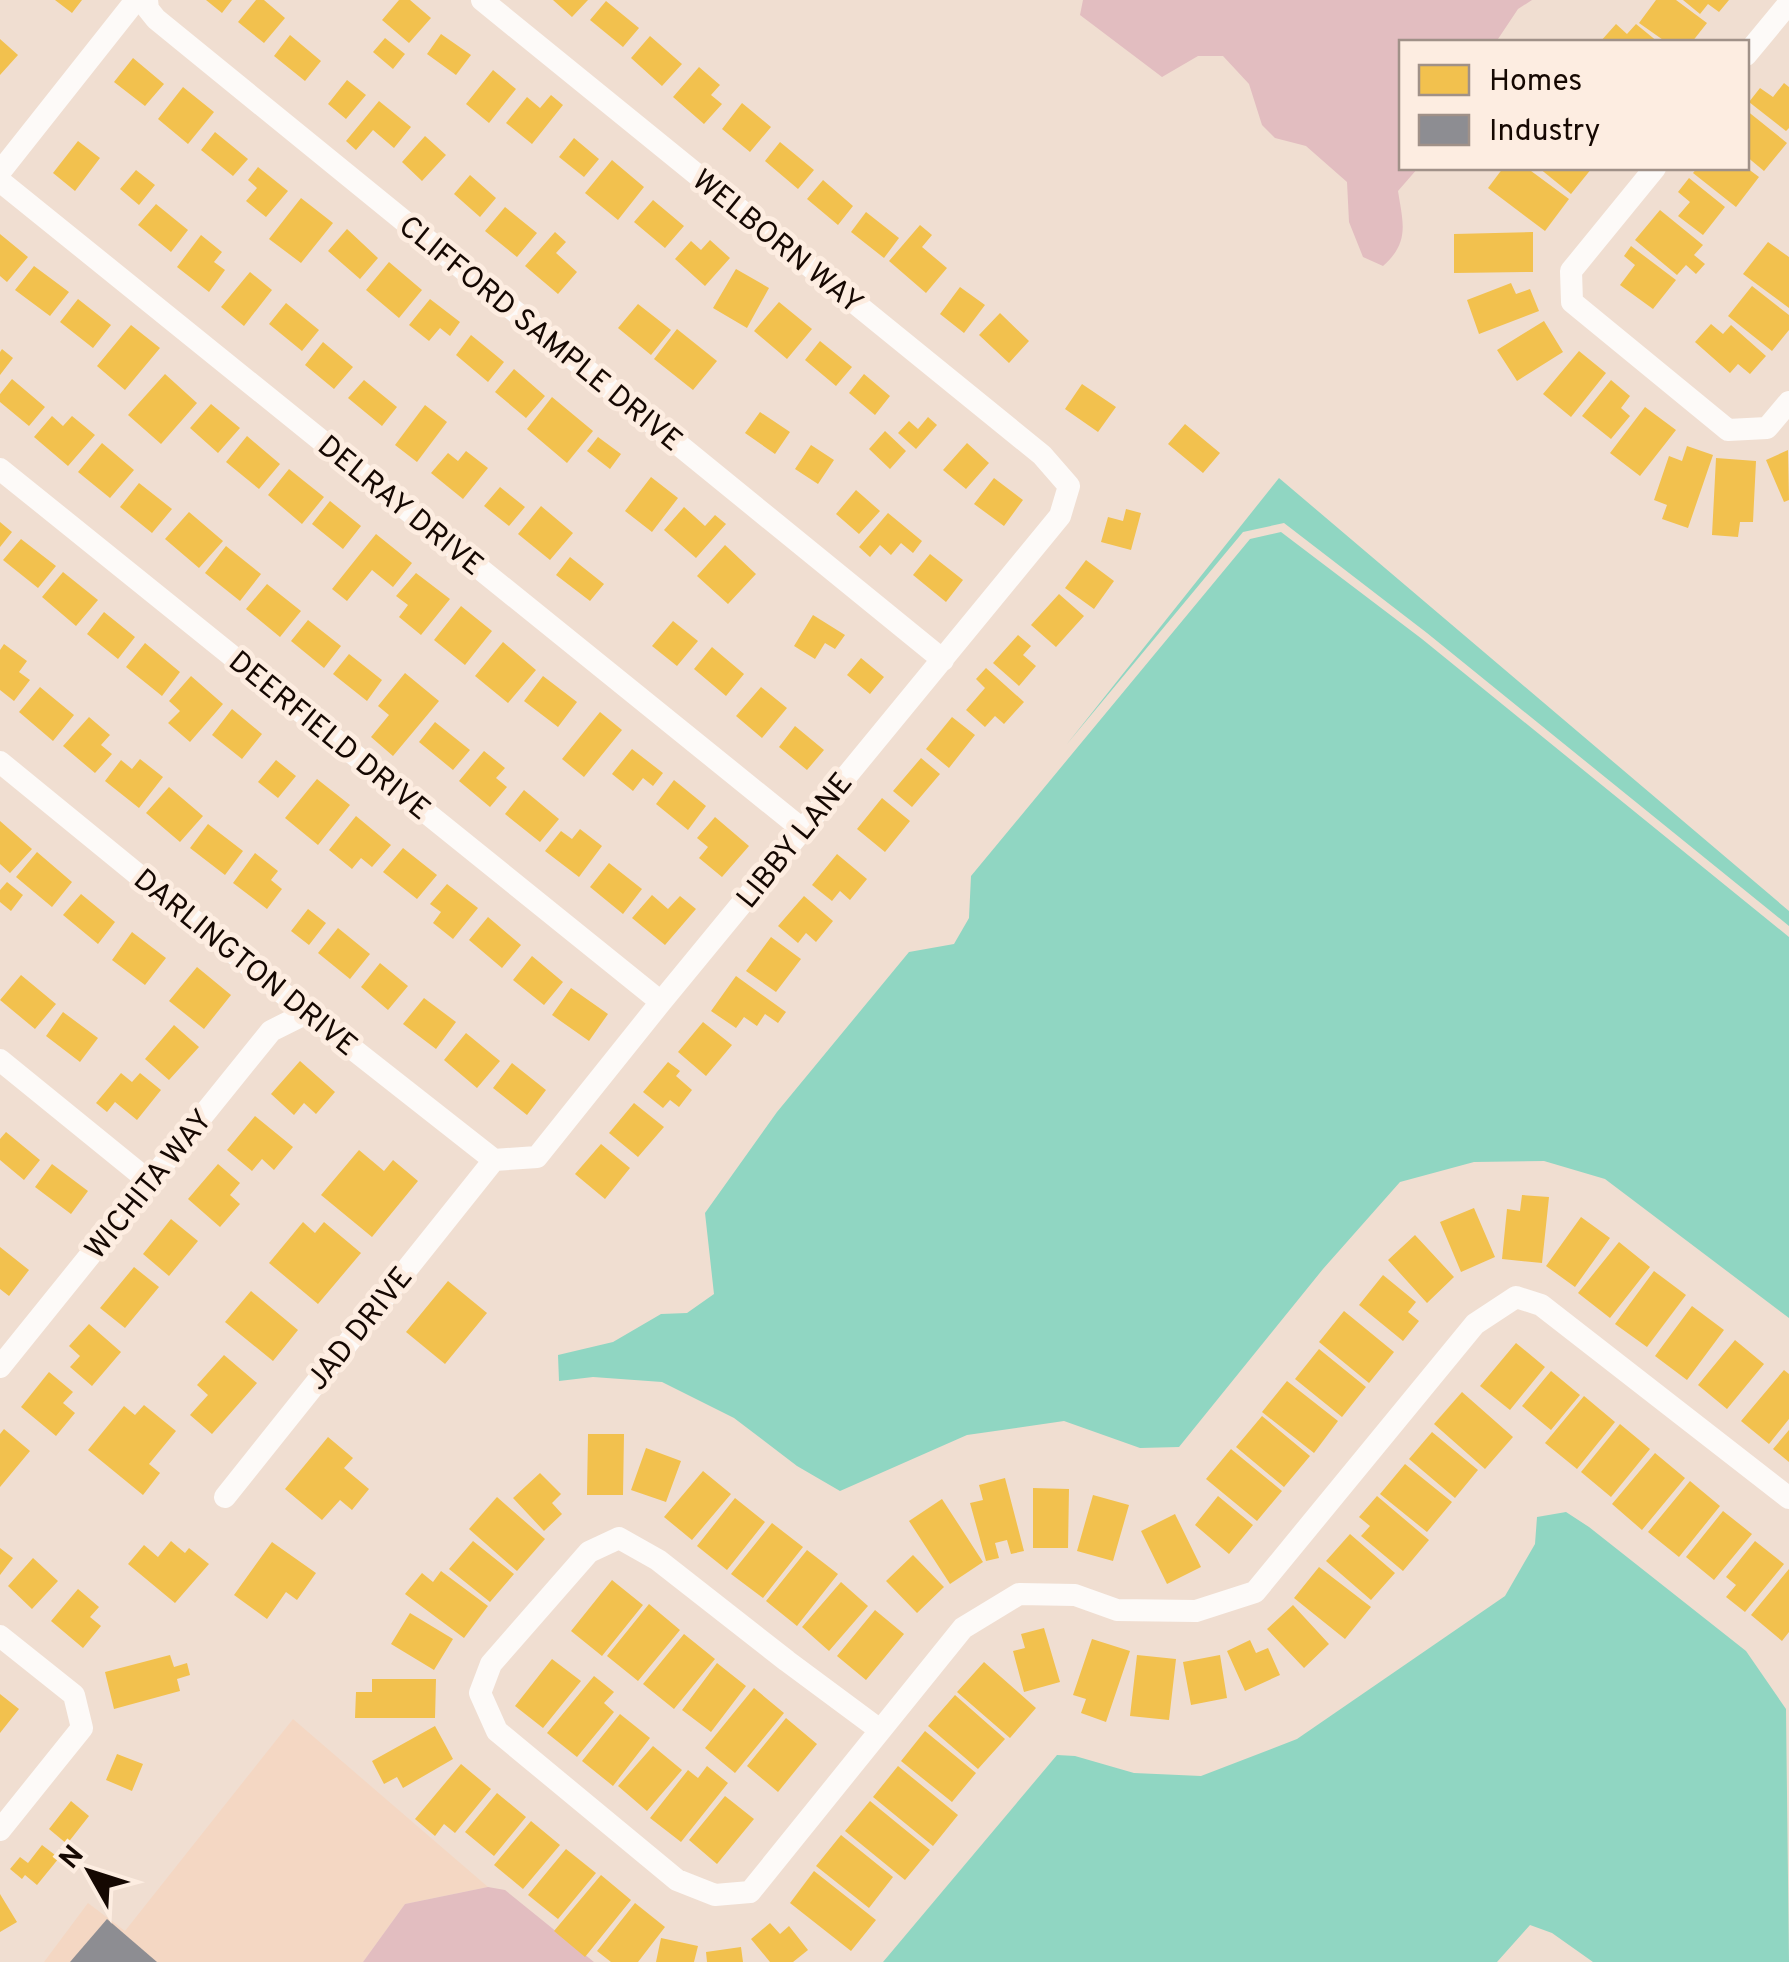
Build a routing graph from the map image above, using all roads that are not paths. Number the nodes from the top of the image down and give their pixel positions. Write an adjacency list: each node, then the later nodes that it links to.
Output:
1 (136, 0): 7 (street)
2 (147, 0): 12 (street, CLIFFORD SAMPLE DRIVE)
3 (482, 0): 11 (street, WELBORN WAY)
4 (1789, 3): 5 (street)
5 (1749, 52)
6 (1653, 170): 9 (street)
7 (0, 172)
8 (0, 181): 14 (street, DELRAY DRIVE)
9 (1789, 402)
10 (0, 469): 15 (street, DEERFIELD DRIVE)
11 (1069, 486): 12 (street, LIBBY LANE)
12 (943, 660): 14 (street, LIBBY LANE)
13 (0, 762): 16 (street, DARLINGTON DRIVE)
14 (802, 829): 15 (street, LIBBY LANE)
15 (661, 1002): 18 (street, LIBBY LANE)
16 (307, 1013): 18 (street, DARLINGTON DRIVE); 19 (street, WICHITA WAY)
17 (0, 1060): 19 (street)
18 (494, 1160): 21 (street, JAD DRIVE)
19 (150, 1182): 20 (street, WICHITA WAY)
20 (2, 1360)
21 (224, 1497)
22 (1789, 1498): 24 (street)
23 (0, 1636): 25 (street)
24 (880, 1730): 24 (street)
25 (0, 1830)

